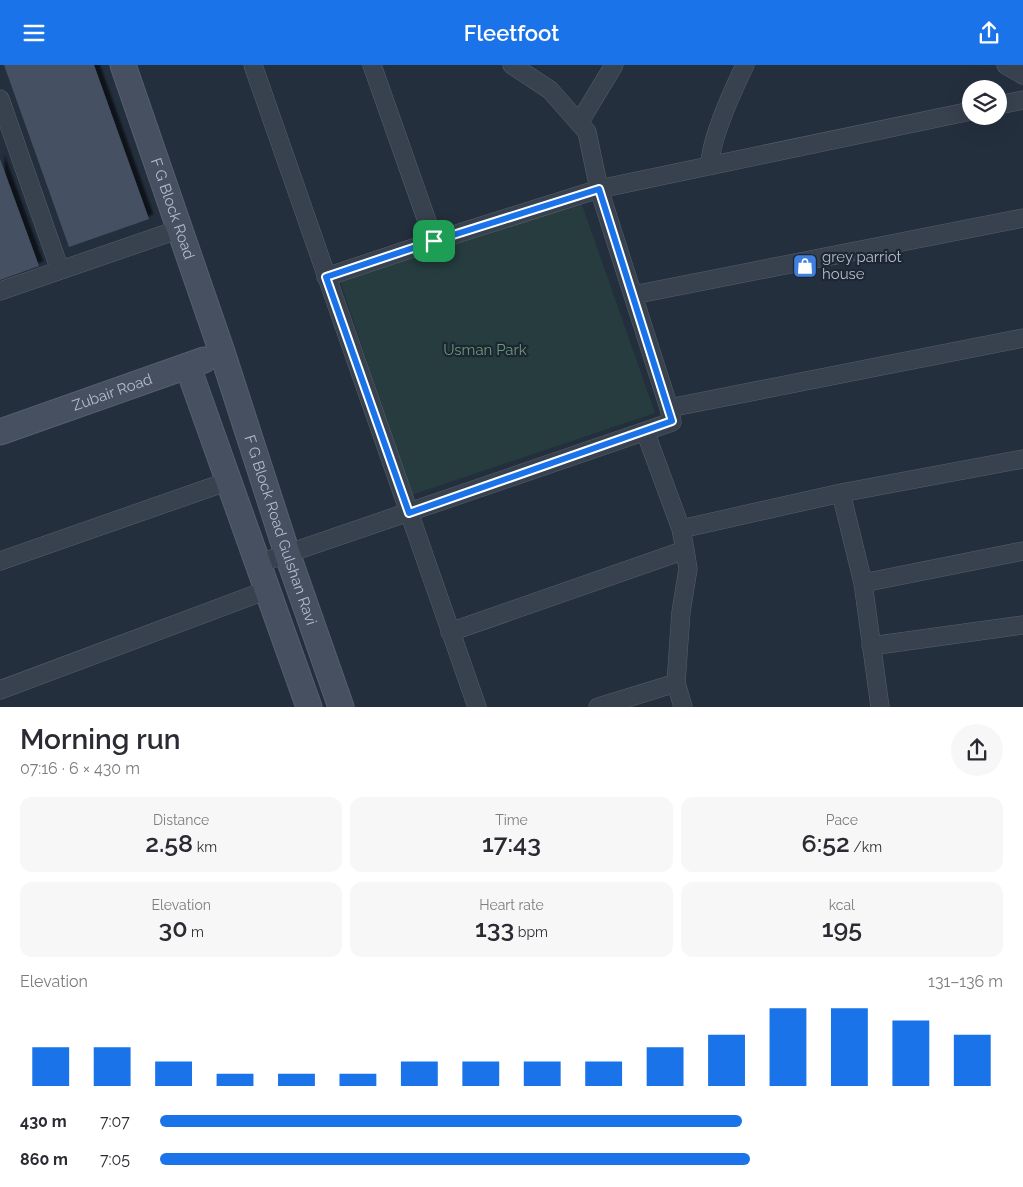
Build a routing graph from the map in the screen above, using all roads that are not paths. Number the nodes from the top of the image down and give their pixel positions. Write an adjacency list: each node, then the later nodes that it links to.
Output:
1 (123, 65): 17 (street, F G Block Road)
2 (253, 65): 20 (street)
3 (372, 65): 18 (street)
4 (512, 65): 13 (street)
5 (614, 65): 13 (street)
6 (745, 65): 14 (street)
7 (1006, 65): 8 (street)
8 (1023, 75)
9 (0, 99): 19 (street)
10 (1023, 100): 11 (street)
11 (1007, 103)
12 (962, 113): 14 (street)
13 (579, 123): 15 (street)
14 (710, 165): 15 (street)
15 (599, 189): 18 (street); 22 (street)
16 (1023, 218): 22 (street)
17 (180, 229): 19 (street); 24 (street, F G Block Road)
18 (434, 241): 20 (street)
19 (60, 270): 21 (street)
20 (326, 277): 32 (street)
21 (0, 291)
22 (633, 295): 26 (street)
23 (1023, 338): 26 (street)
24 (222, 352): 25 (street, Zubair Road); 36 (street, F G Block Road Gulshan Ravi)
25 (188, 367): 27 (street, Zubair Road); 30 (street, F G Block Road Gulshan Ravi)
26 (669, 408): 28 (street)
27 (0, 431)
28 (645, 431): 32 (street); 33 (street)
29 (1023, 459): 31 (street)
30 (229, 481): 37 (street); 38 (street, F G Block Road Gulshan Ravi)
31 (840, 493): 33 (street); 39 (street)
32 (409, 513): 36 (street); 42 (street)
33 (681, 529): 34 (street)
34 (685, 550): 42 (street); 44 (street)
35 (1023, 551): 39 (street)
36 (287, 553): 38 (street); 47 (street, F G Block Road Gulshan Ravi)
37 (0, 561)
38 (257, 564): 40 (street, F G Block Road Gulshan Ravi)
39 (863, 583): 43 (street)
40 (267, 590): 45 (street); 46 (street, F G Block Road Gulshan Ravi)
41 (1023, 625): 43 (street)
42 (450, 632): 48 (street)
43 (871, 646): 51 (street)
44 (676, 683): 49 (street); 50 (street)
45 (0, 690)
46 (309, 707)
47 (341, 707)
48 (476, 707)
49 (598, 707)
50 (683, 707)
51 (880, 707)

